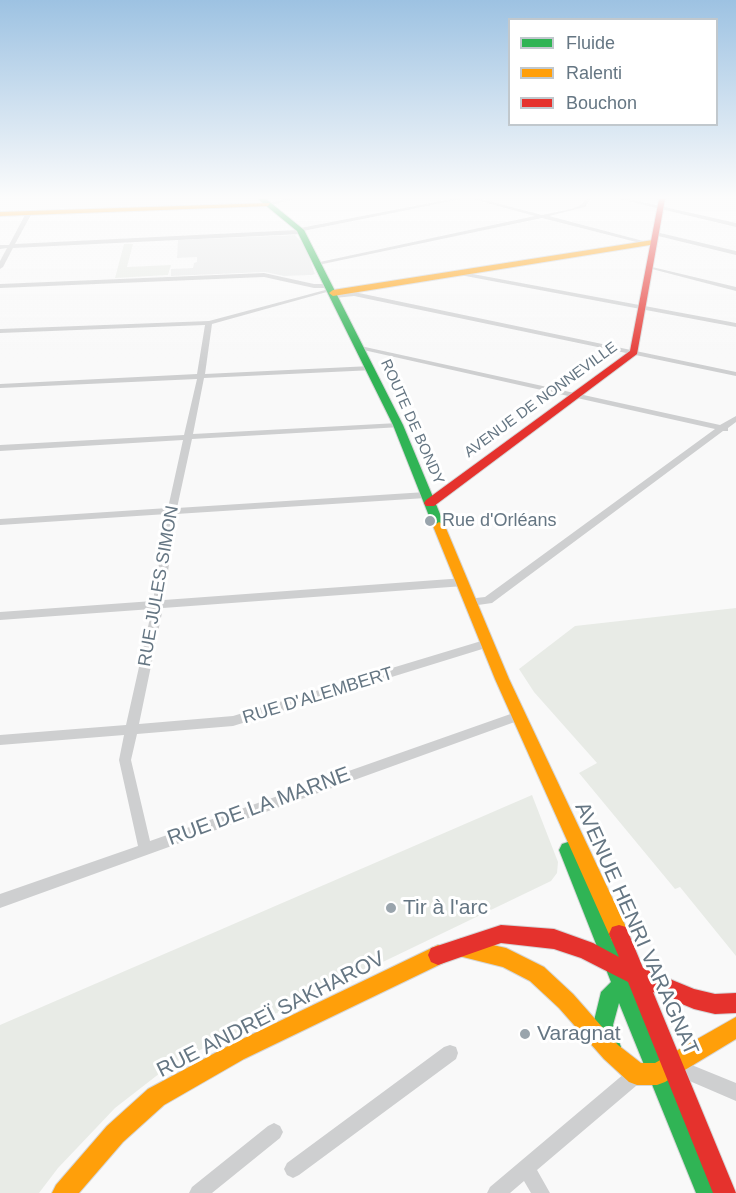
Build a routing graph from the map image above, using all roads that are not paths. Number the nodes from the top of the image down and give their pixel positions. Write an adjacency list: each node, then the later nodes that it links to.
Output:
1 (314, 255): 5 (street, ROUTE DE BONDY)
2 (358, 255): 5 (street)
3 (569, 255): 7 (street)
4 (650, 255): 6 (street, AVENUE DE NONNEVILLE)
5 (318, 263): 10 (street, ROUTE DE BONDY)
6 (650, 267): 9 (street); 11 (street, AVENUE DE NONNEVILLE)
7 (462, 274): 10 (street); 11 (street)
8 (0, 286): 10 (street)
9 (736, 289)
10 (332, 291): 12 (street); 15 (street, ROUTE DE BONDY); 16 (street)
11 (642, 308): 13 (street); 16 (street, AVENUE DE NONNEVILLE)
12 (209, 323): 14 (street); 19 (street, RUE JULES SIMON)
13 (736, 326)
14 (0, 332)
15 (359, 346): 17 (street, ROUTE DE BONDY); 21 (street)
16 (634, 352): 18 (street); 21 (street, AVENUE DE NONNEVILLE)
17 (370, 368): 19 (street); 23 (street, ROUTE DE BONDY)
18 (736, 374)
19 (201, 376): 20 (street); 25 (street, RUE JULES SIMON)
20 (0, 386)
21 (577, 394): 24 (street); 27 (street, AVENUE DE NONNEVILLE)
22 (736, 418): 24 (street)
23 (398, 425): 25 (street); 27 (street, ROUTE DE BONDY)
24 (725, 429): 31 (street)
25 (188, 437): 26 (street); 28 (street, RUE JULES SIMON)
26 (0, 448)
27 (428, 499): 28 (street); 30 (street, ROUTE DE BONDY)
28 (172, 511): 29 (street); 32 (street, RUE JULES SIMON)
29 (0, 522)
30 (464, 582): 31 (street, ROUTE DE BONDY); 32 (street)
31 (471, 602): 34 (street, ROUTE DE BONDY)
32 (158, 604): 33 (street); 37 (street, RUE JULES SIMON)
33 (0, 616)
34 (488, 643): 35 (street, ROUTE DE BONDY); 37 (street, RUE D'ALEMBERT)
35 (502, 679): 36 (street, AVENUE HENRI VARAGNAT)
36 (519, 716): 39 (street, AVENUE HENRI VARAGNAT); 40 (street, RUE DE LA MARNE)
37 (130, 729): 38 (street, RUE D'ALEMBERT); 40 (street, RUE JULES SIMON)
38 (0, 740)
39 (549, 783): 43 (street, AVENUE HENRI VARAGNAT); 44 (street, AVENUE HENRI VARAGNAT)
40 (145, 848): 41 (street, RUE DE LA MARNE)
41 (0, 901)
42 (461, 948): 43 (street, RUE ANDREÏ SAKHAROV); 49 (street); 58 (street, RUE ANDREÏ SAKHAROV)
43 (615, 966): 44 (street, RUE ANDREÏ SAKHAROV); 45 (street, AVENUE HENRI VARAGNAT); 46 (street)
44 (637, 973): 45 (street); 47 (street, RUE ANDREÏ SAKHAROV); 51 (street, AVENUE HENRI VARAGNAT)
45 (622, 983): 46 (street); 53 (street, AVENUE HENRI VARAGNAT)
46 (608, 999): 49 (street)
47 (736, 1003)
48 (736, 1027): 51 (street)
49 (611, 1052): 52 (street)
50 (450, 1053): 57 (street)
51 (674, 1066): 53 (street); 54 (street); 63 (street, AVENUE HENRI VARAGNAT)
52 (637, 1074): 53 (street); 56 (street)
53 (657, 1074): 62 (street, AVENUE HENRI VARAGNAT)
54 (736, 1092)
55 (274, 1132): 59 (street)
56 (526, 1168): 60 (street); 61 (street)
57 (293, 1169)
58 (64, 1193)
59 (198, 1193)
60 (496, 1193)
61 (541, 1193)
62 (708, 1193)
63 (725, 1193)

